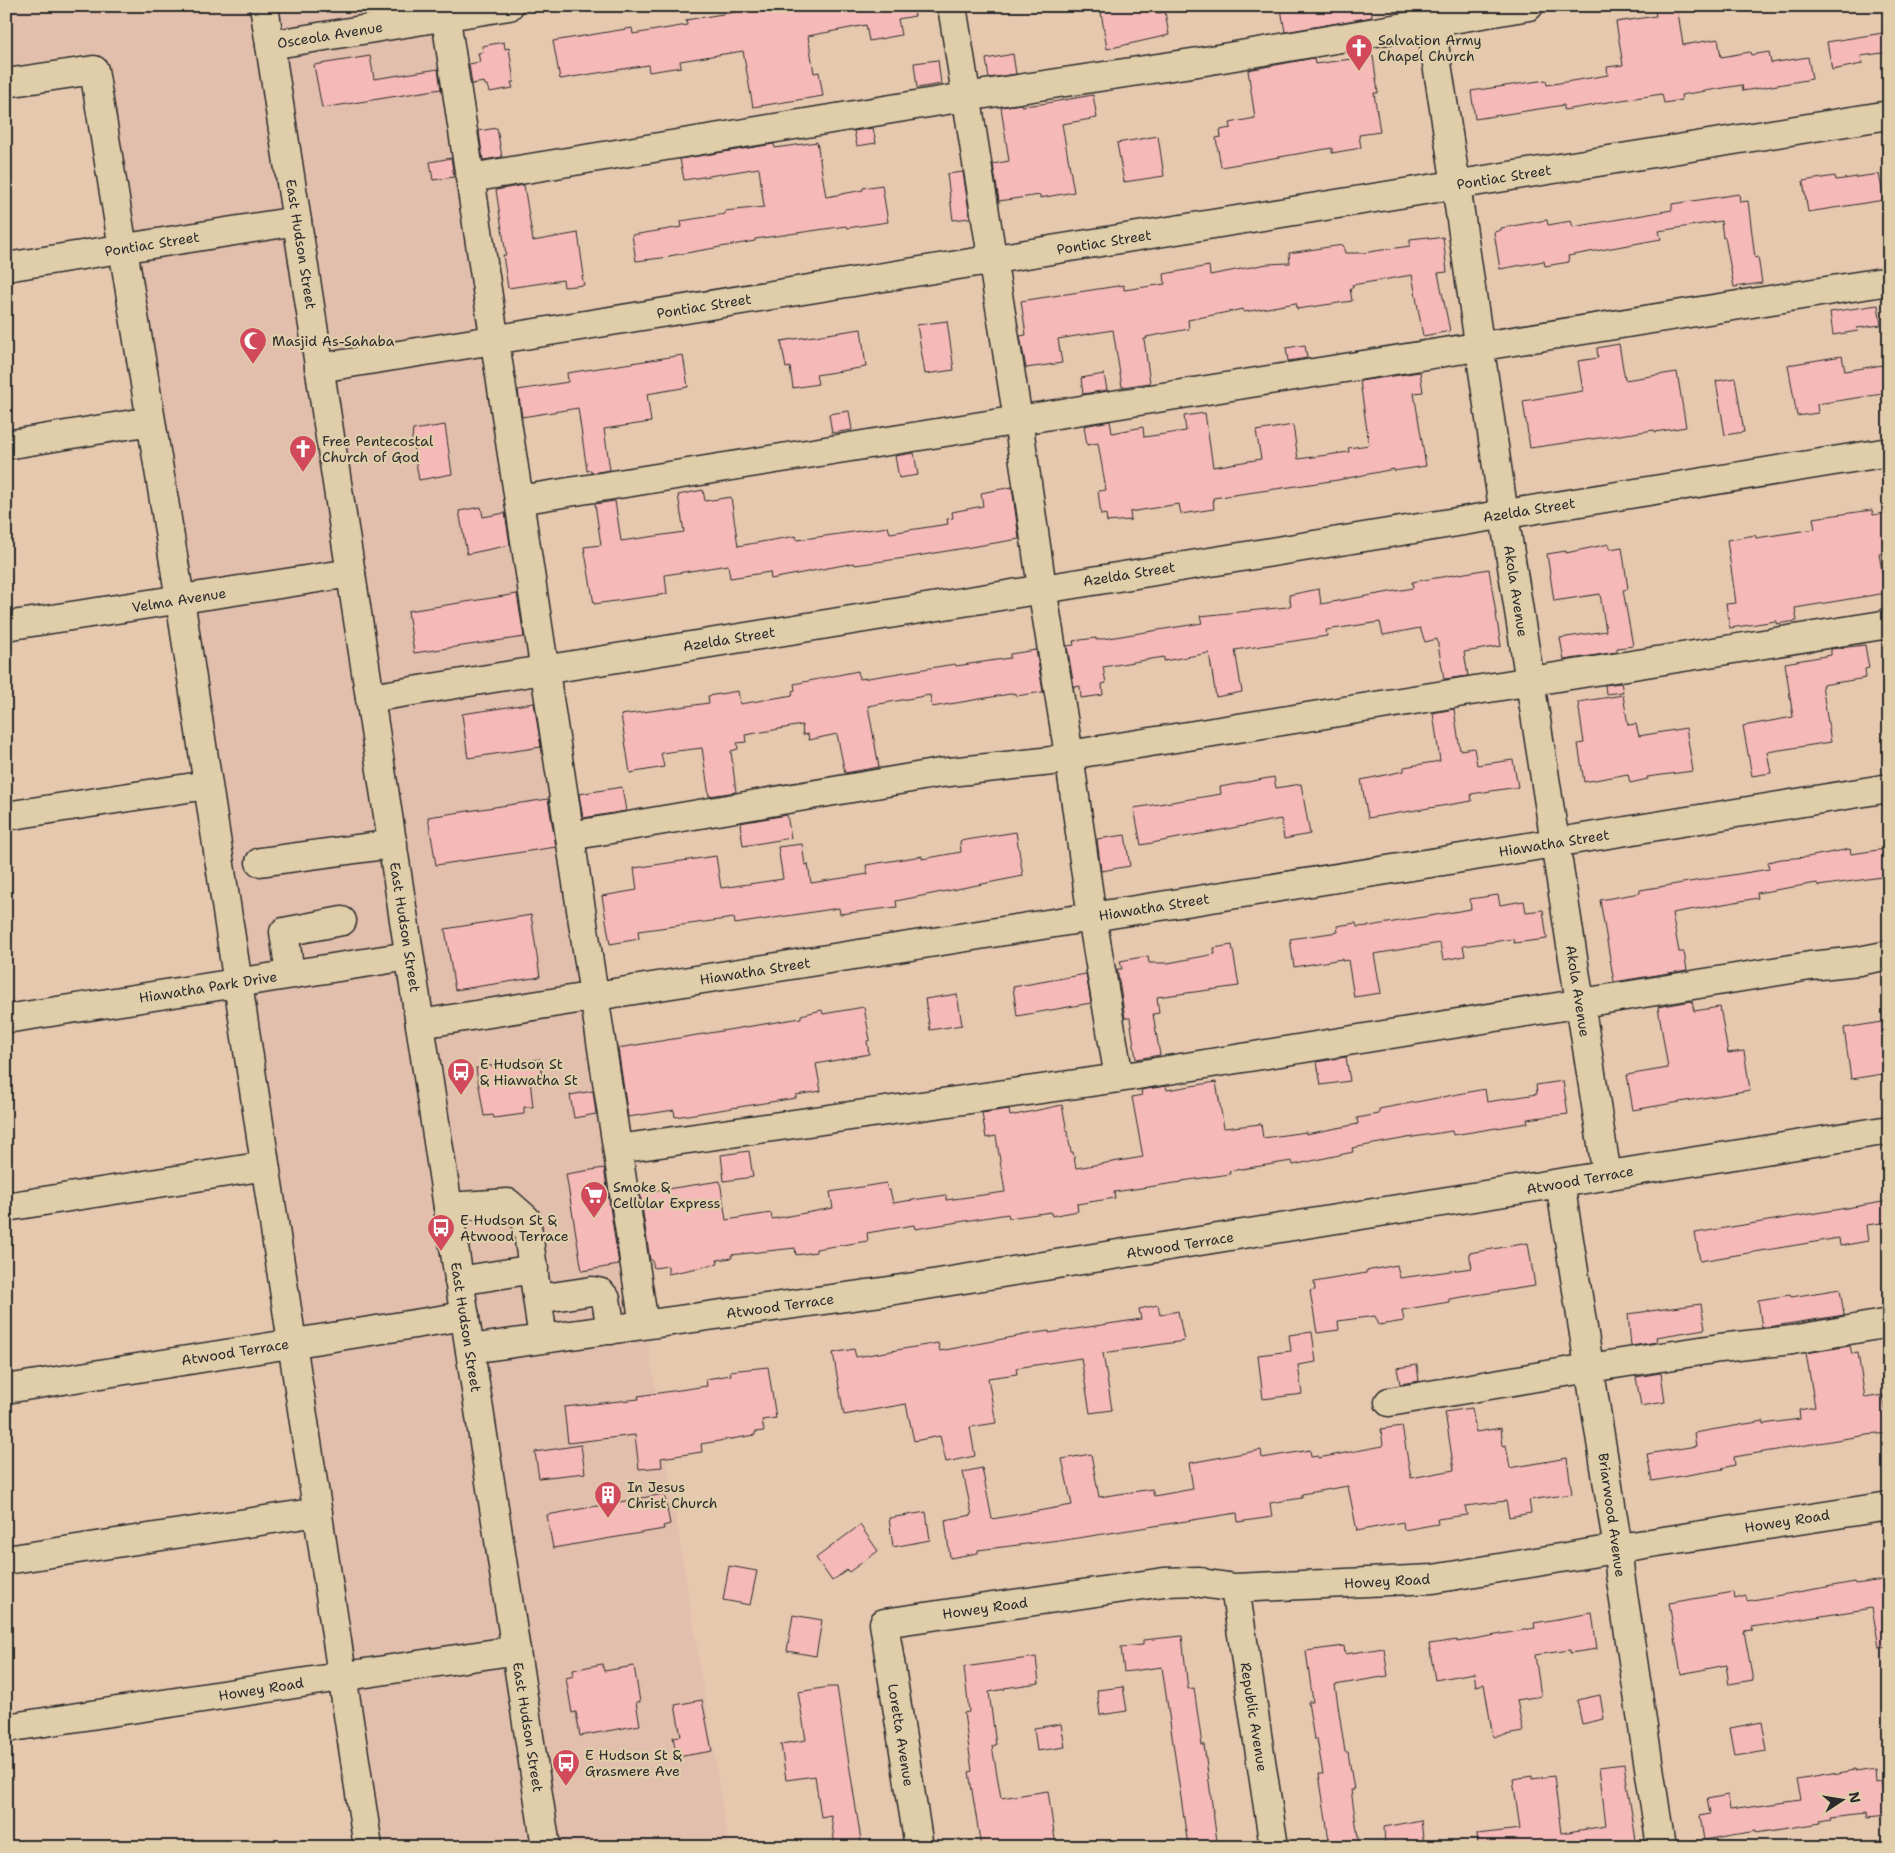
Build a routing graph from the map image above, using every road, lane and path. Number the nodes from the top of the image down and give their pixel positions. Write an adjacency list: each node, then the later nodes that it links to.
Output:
1 (264, 6): 7 (street, East Hudson Street)
2 (510, 6): 5 (street, Osceola Avenue)
3 (952, 6): 9 (street)
4 (1528, 6): 6 (street)
5 (445, 11): 7 (street, Osceola Avenue); 11 (street)
6 (1430, 14): 9 (street); 12 (street, Akola Avenue)
7 (270, 45): 13 (street, East Hudson Street)
8 (6, 83): 14 (street)
9 (965, 96): 11 (street); 15 (street)
10 (1889, 115): 12 (street, Pontiac Street)
11 (470, 178): 18 (street)
12 (1456, 185): 15 (street, Pontiac Street); 19 (street, Akola Avenue)
13 (297, 222): 14 (street, Pontiac Street); 20 (street, East Hudson Street)
14 (123, 249): 16 (street, Pontiac Street); 22 (street)
15 (993, 260): 18 (street, Pontiac Street); 21 (street)
16 (6, 267)
17 (1889, 281): 19 (street)
18 (495, 340): 20 (street, Pontiac Street); 25 (street)
19 (1480, 346): 21 (street); 26 (street, Akola Avenue)
20 (319, 368): 27 (street, East Hudson Street)
21 (1018, 420): 25 (street); 28 (street)
22 (151, 421): 23 (street); 29 (street)
23 (6, 445)
24 (1889, 452): 26 (street, Azelda Street)
25 (519, 500): 32 (street)
26 (1504, 514): 28 (street, Azelda Street); 33 (street, Akola Avenue)
27 (351, 573): 29 (street, Velma Avenue); 34 (street, East Hudson Street)
28 (1042, 588): 32 (street, Azelda Street); 35 (street)
29 (180, 600): 31 (street, Velma Avenue); 36 (street)
30 (1889, 624): 33 (street)
31 (6, 626)
32 (545, 670): 34 (street, Azelda Street); 39 (street)
33 (1531, 681): 35 (street); 40 (street, Akola Avenue)
34 (370, 698): 41 (street, East Hudson Street)
35 (1069, 755): 39 (street); 43 (street)
36 (207, 785): 38 (street); 48 (street)
37 (1889, 788): 40 (street, Hiawatha Street)
38 (6, 816)
39 (570, 836): 49 (street)
40 (1555, 843): 43 (street, Hiawatha Street); 50 (street, Akola Avenue)
41 (393, 844): 42 (street); 46 (street, East Hudson Street)
42 (260, 862)
43 (1092, 917): 49 (street, Hiawatha Street); 53 (street)
44 (342, 921): 47 (street)
45 (1889, 955): 50 (street)
46 (409, 956): 47 (street, Hiawatha Park Drive); 52 (street, East Hudson Street)
47 (290, 974): 48 (street, Hiawatha Park Drive)
48 (237, 983): 51 (street, Hiawatha Park Drive); 56 (street)
49 (595, 996): 52 (street, Hiawatha Street); 55 (street)
50 (1580, 1004): 53 (street); 57 (street, Akola Avenue)
51 (6, 1018)
52 (420, 1024): 60 (street, East Hudson Street)
53 (1119, 1078): 55 (street)
54 (1889, 1130): 57 (street, Atwood Terrace)
55 (618, 1149): 66 (street)
56 (265, 1166): 59 (street); 69 (street)
57 (1607, 1176): 58 (street, Atwood Terrace)
58 (1560, 1183): 66 (street, Atwood Terrace); 71 (street, Briarwood Avenue)
59 (6, 1207)
60 (448, 1207): 61 (street); 62 (street, East Hudson Street)
61 (534, 1269): 62 (street); 63 (street)
62 (459, 1281): 64 (street, East Hudson Street)
63 (538, 1299): 67 (street); 68 (street)
64 (465, 1316): 69 (street, Atwood Terrace); 70 (street, East Hudson Street)
65 (1889, 1323): 71 (street)
66 (644, 1325): 67 (street, Atwood Terrace)
67 (611, 1330): 68 (street, Atwood Terrace)
68 (543, 1339): 70 (street, Atwood Terrace)
69 (292, 1343): 72 (street, Atwood Terrace); 75 (street)
70 (470, 1349): 80 (street, East Hudson Street)
71 (1589, 1368): 73 (street); 76 (street, Briarwood Avenue)
72 (6, 1388)
73 (1389, 1402)
74 (1889, 1506): 76 (street, Howey Road)
75 (318, 1512): 77 (street); 81 (street)
76 (1618, 1549): 78 (street, Howey Road); 87 (street, Briarwood Avenue)
77 (6, 1560)
78 (1235, 1588): 79 (street, Howey Road); 86 (street, Republic Avenue)
79 (884, 1623): 85 (street, Loretta Avenue)
80 (516, 1650): 81 (street, Howey Road); 84 (street, East Hudson Street)
81 (343, 1676): 82 (street, Howey Road); 83 (street)
82 (6, 1728)
83 (361, 1846)
84 (546, 1847)
85 (919, 1847)
86 (1274, 1847)
87 (1661, 1847)

